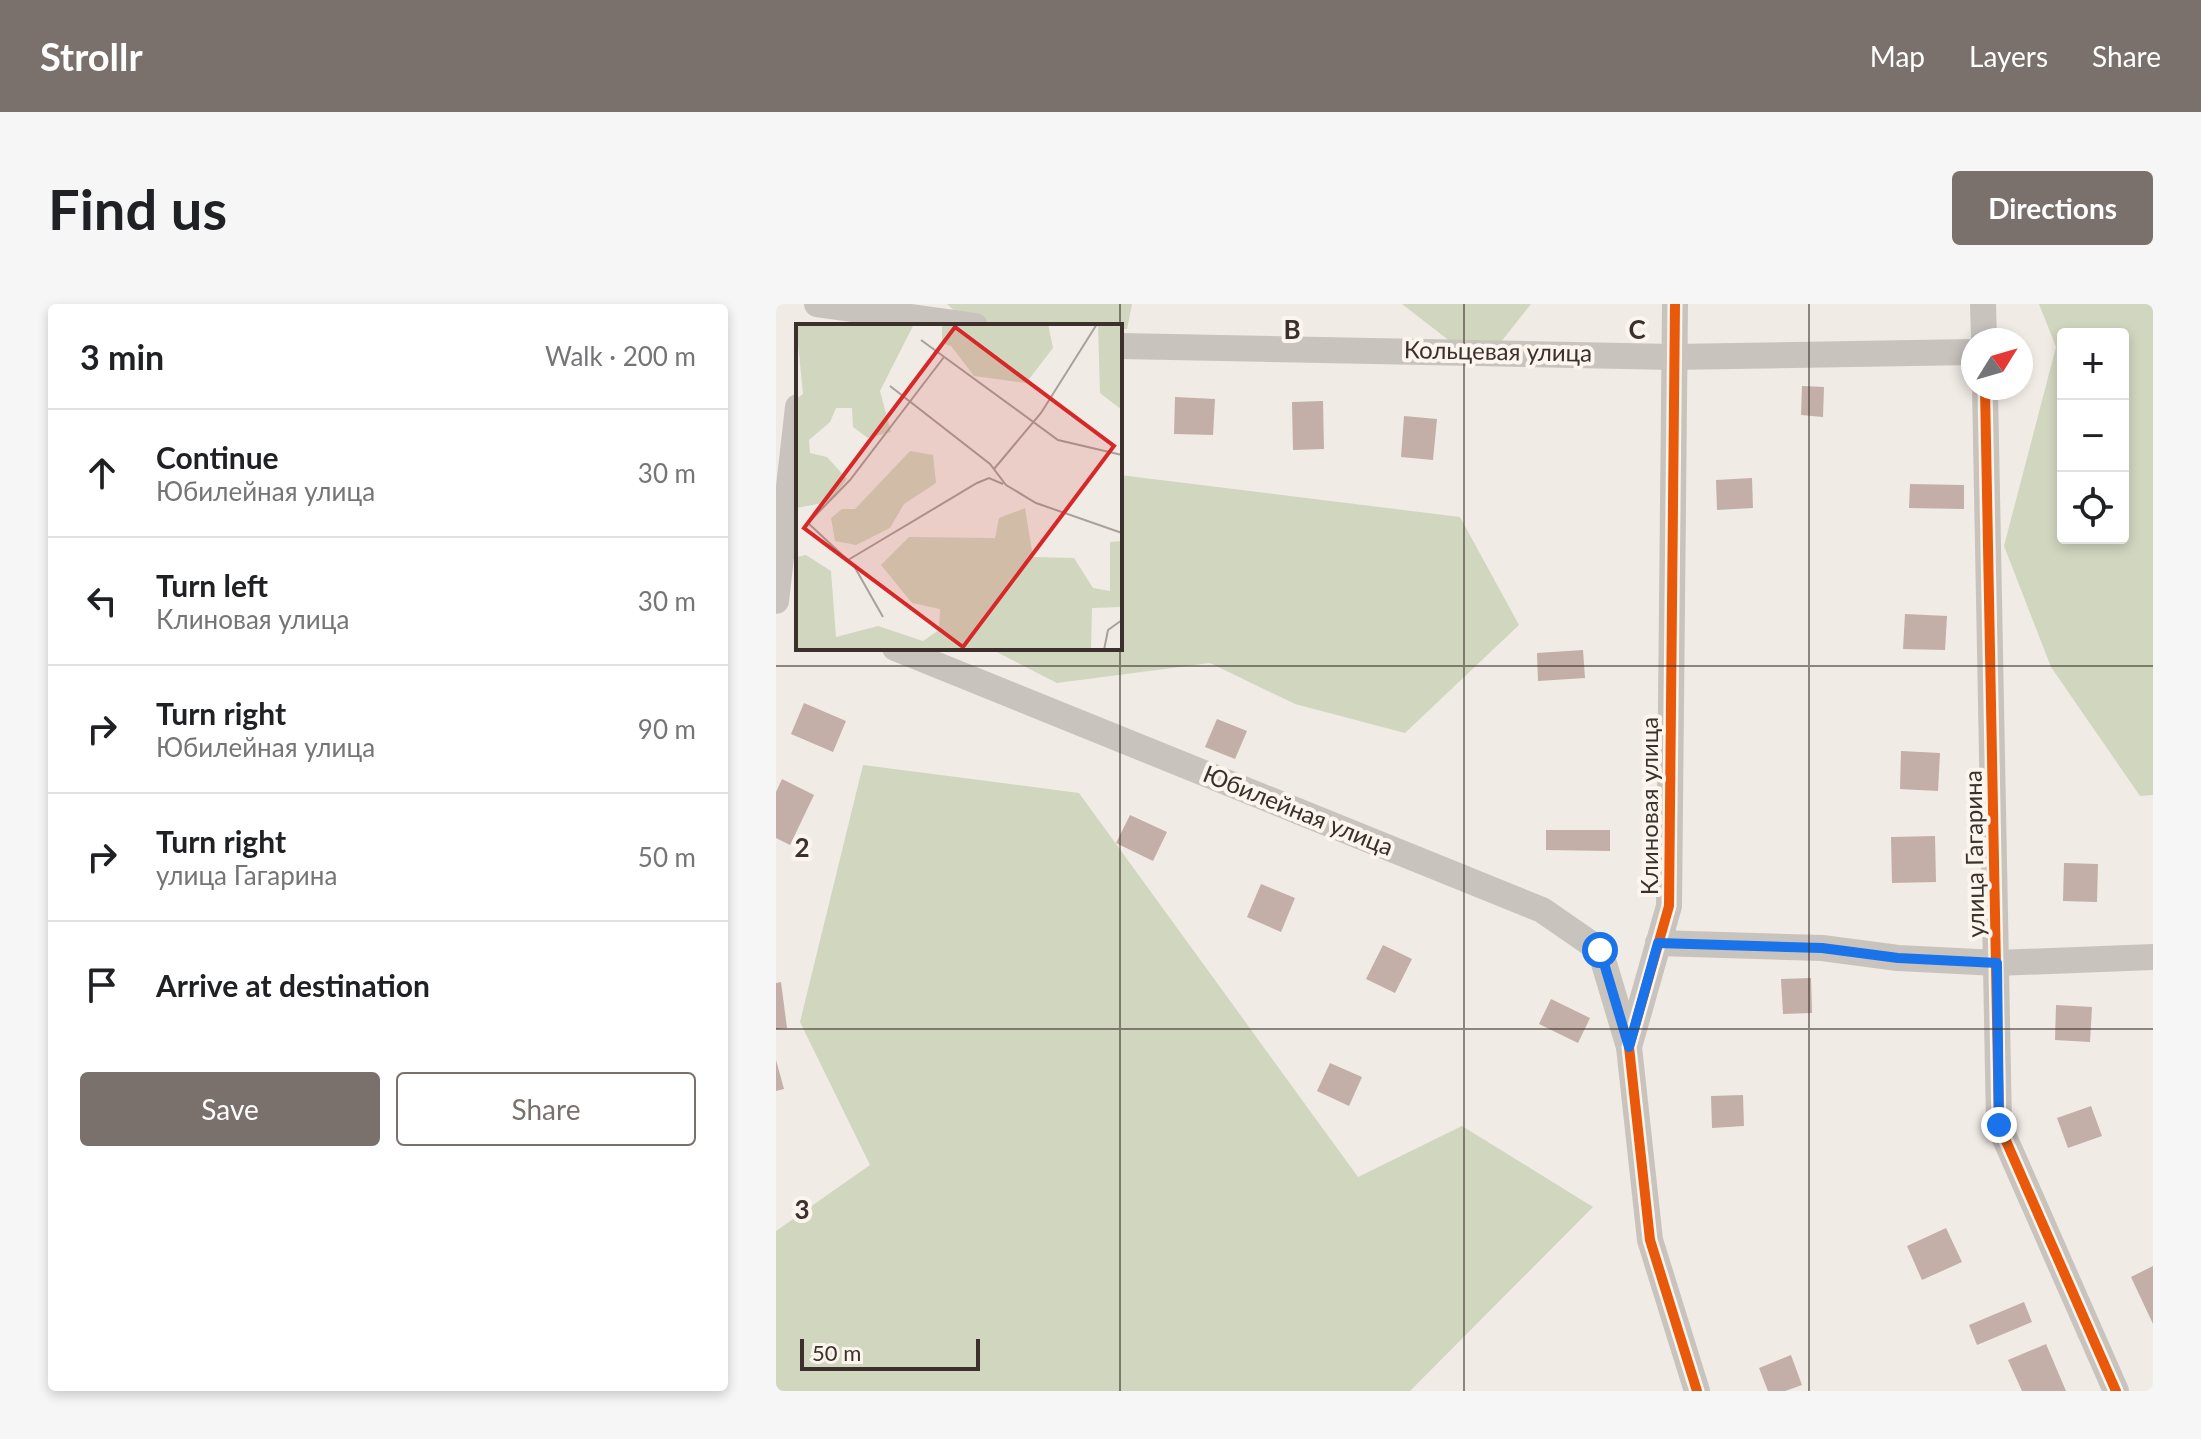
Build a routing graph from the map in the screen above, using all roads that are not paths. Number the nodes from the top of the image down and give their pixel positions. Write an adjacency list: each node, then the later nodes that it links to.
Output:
1 (810, 304): 5 (street)
2 (817, 304): 6 (street)
3 (1675, 304): 10 (street, Клиновая улица)
4 (1983, 304): 7 (street)
5 (807, 324)
6 (961, 324)
7 (1984, 328)
8 (1122, 346): 10 (street, Кольцевая улица)
9 (1961, 352): 10 (street, Кольцевая улица)
10 (1673, 357): 16 (street, Клиновая улица)
11 (1985, 400): 18 (street, улица Гагарина)
12 (796, 425): 13 (street)
13 (776, 601): 14 (street)
14 (796, 608)
15 (900, 650): 19 (street, Юбилейная улица)
16 (1658, 943): 18 (street); 19 (street, Клиновая улица)
17 (2153, 957): 18 (street)
18 (1997, 963): 21 (street, улица Гагарина)
19 (1629, 1047): 20 (street, Клиновая улица)
20 (1697, 1391)
21 (2116, 1391)

